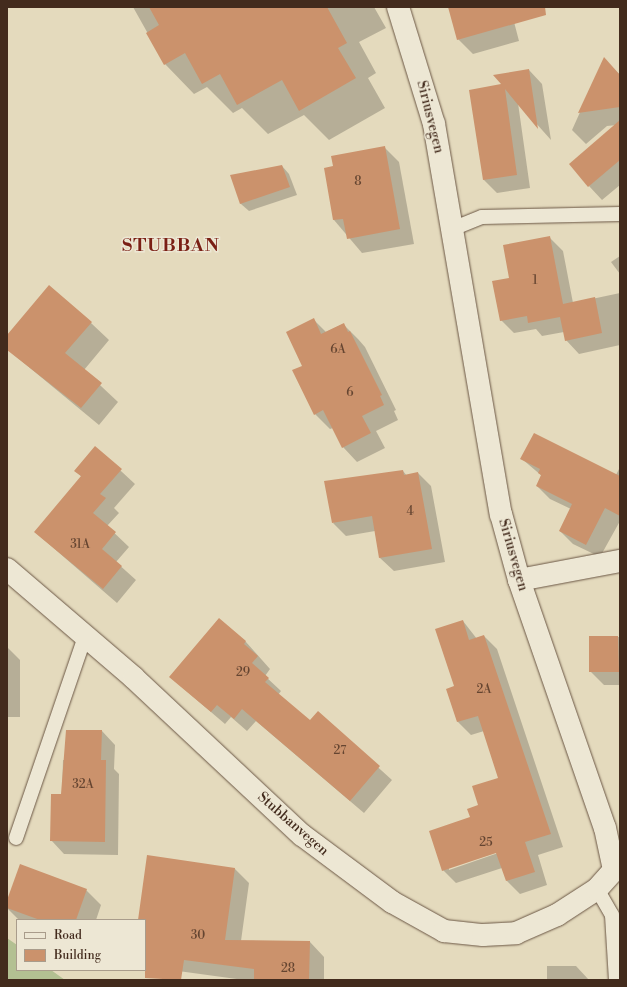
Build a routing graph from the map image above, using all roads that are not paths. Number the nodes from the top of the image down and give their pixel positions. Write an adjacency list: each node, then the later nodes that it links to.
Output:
1 (398, 7): 3 (street, Siriusvegen)
2 (620, 214): 3 (lane)
3 (452, 229): 6 (street, Siriusvegen)
4 (620, 562): 6 (street)
5 (7, 569): 7 (street, Stubbanvegen)
6 (519, 580): 9 (street, Siriusvegen)
7 (85, 636): 8 (lane); 10 (street, Stubbanvegen)
8 (16, 838)
9 (617, 871): 10 (street, Stubbanvegen)
10 (597, 889): 11 (lane)
11 (616, 980)

